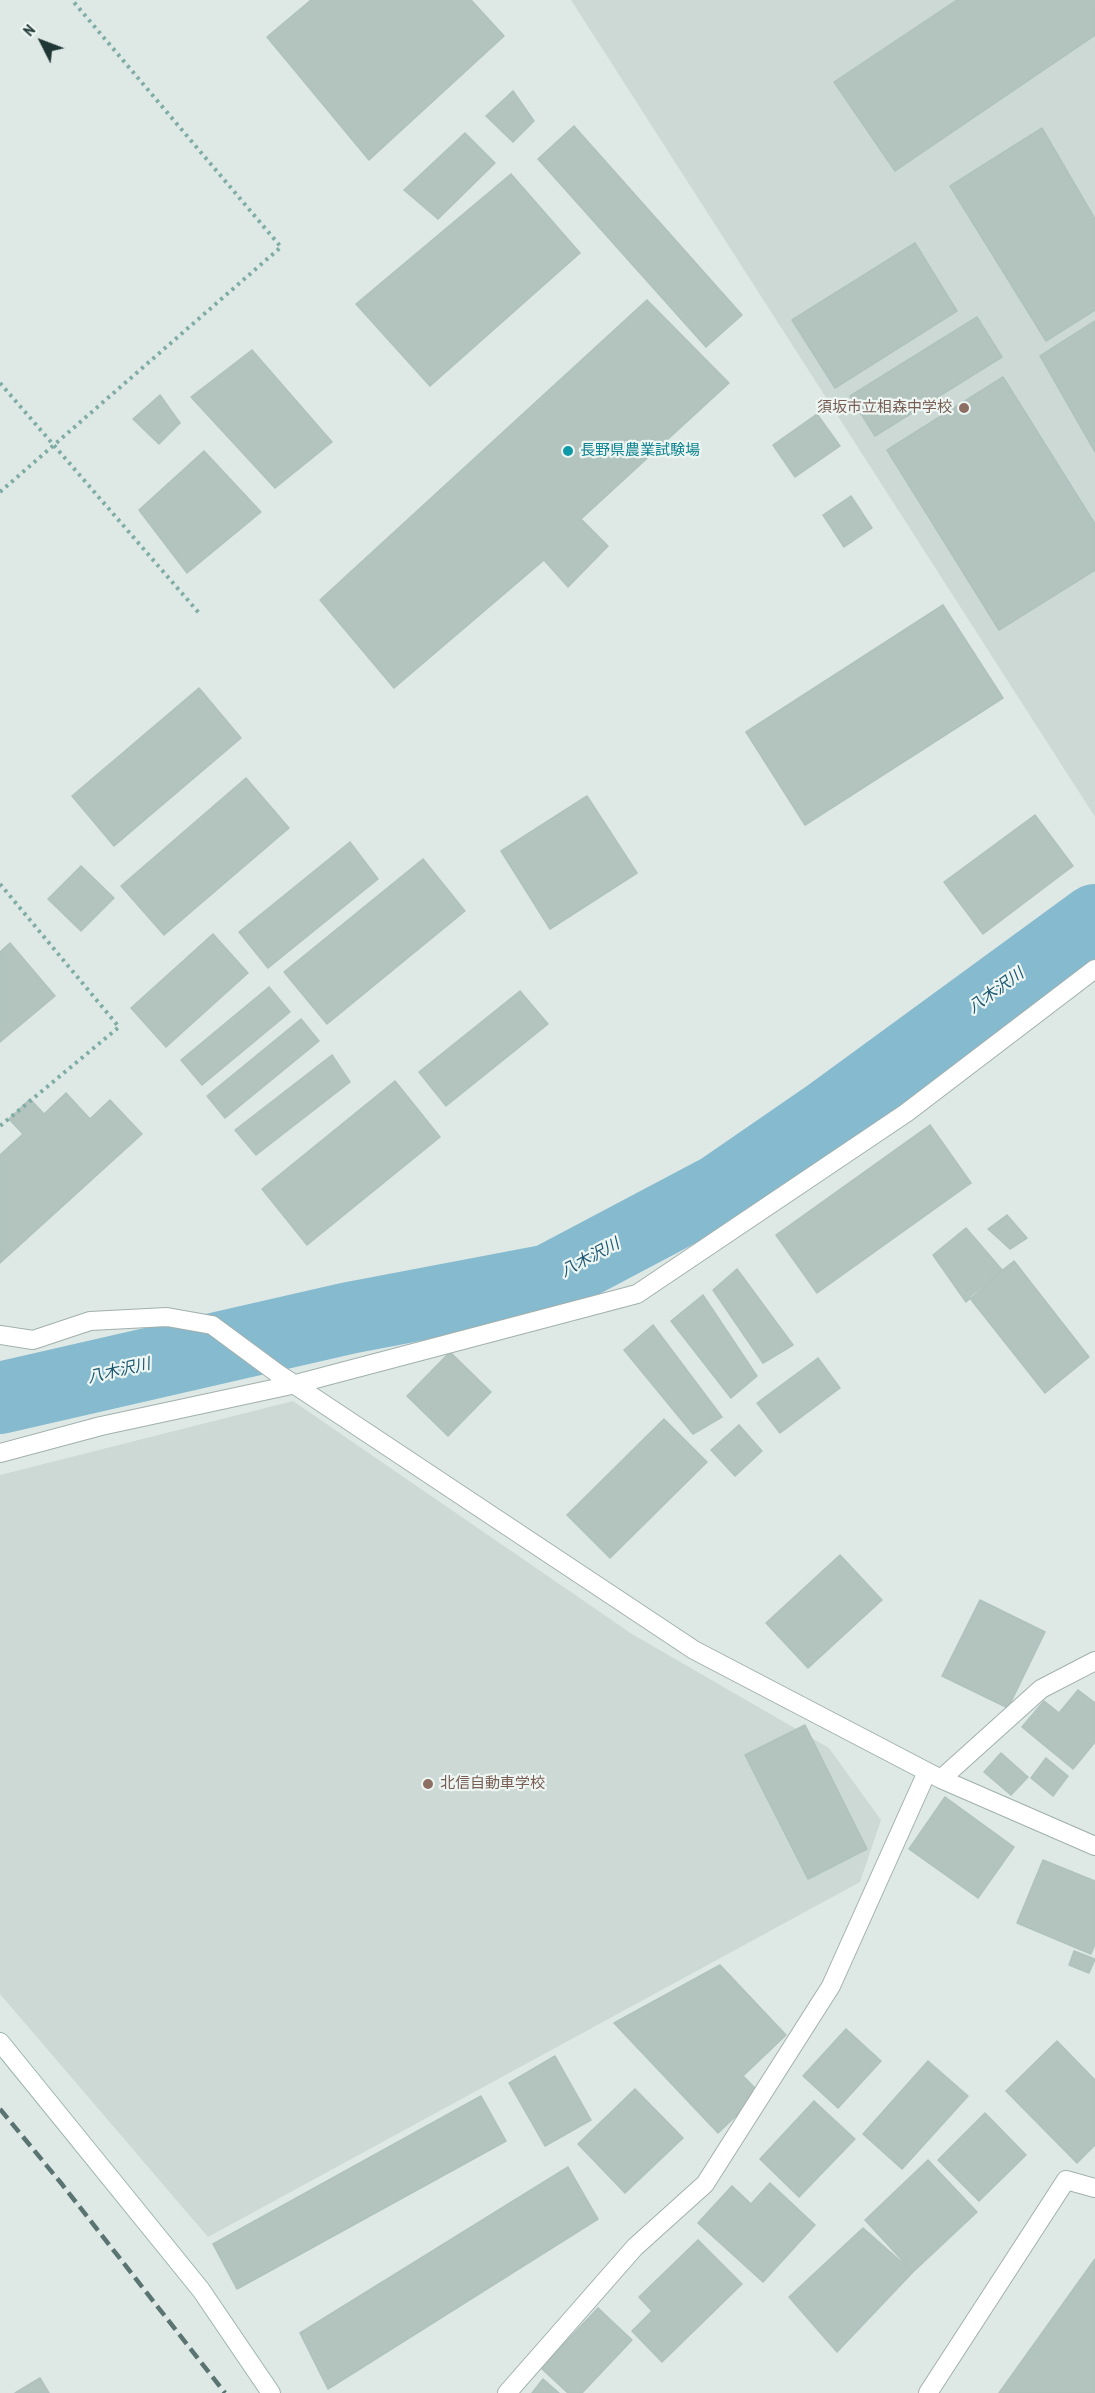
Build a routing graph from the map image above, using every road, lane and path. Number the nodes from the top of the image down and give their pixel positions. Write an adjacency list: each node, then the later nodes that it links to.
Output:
1 (72, 0): 3 (path)
2 (0, 383): 3 (path)
3 (55, 445): 4 (path); 5 (path)
4 (0, 492)
5 (199, 613)
6 (0, 884): 8 (path)
7 (1095, 969): 10 (street)
8 (0, 1126)
9 (0, 1335): 10 (street)
10 (296, 1384): 11 (street); 13 (street)
11 (0, 1453)
12 (1095, 1661): 13 (street)
13 (934, 1776): 14 (street); 18 (street)
14 (1095, 1846)
15 (0, 2042): 17 (street)
16 (1095, 2188): 19 (street)
17 (271, 2393)
18 (507, 2393)
19 (928, 2393)

